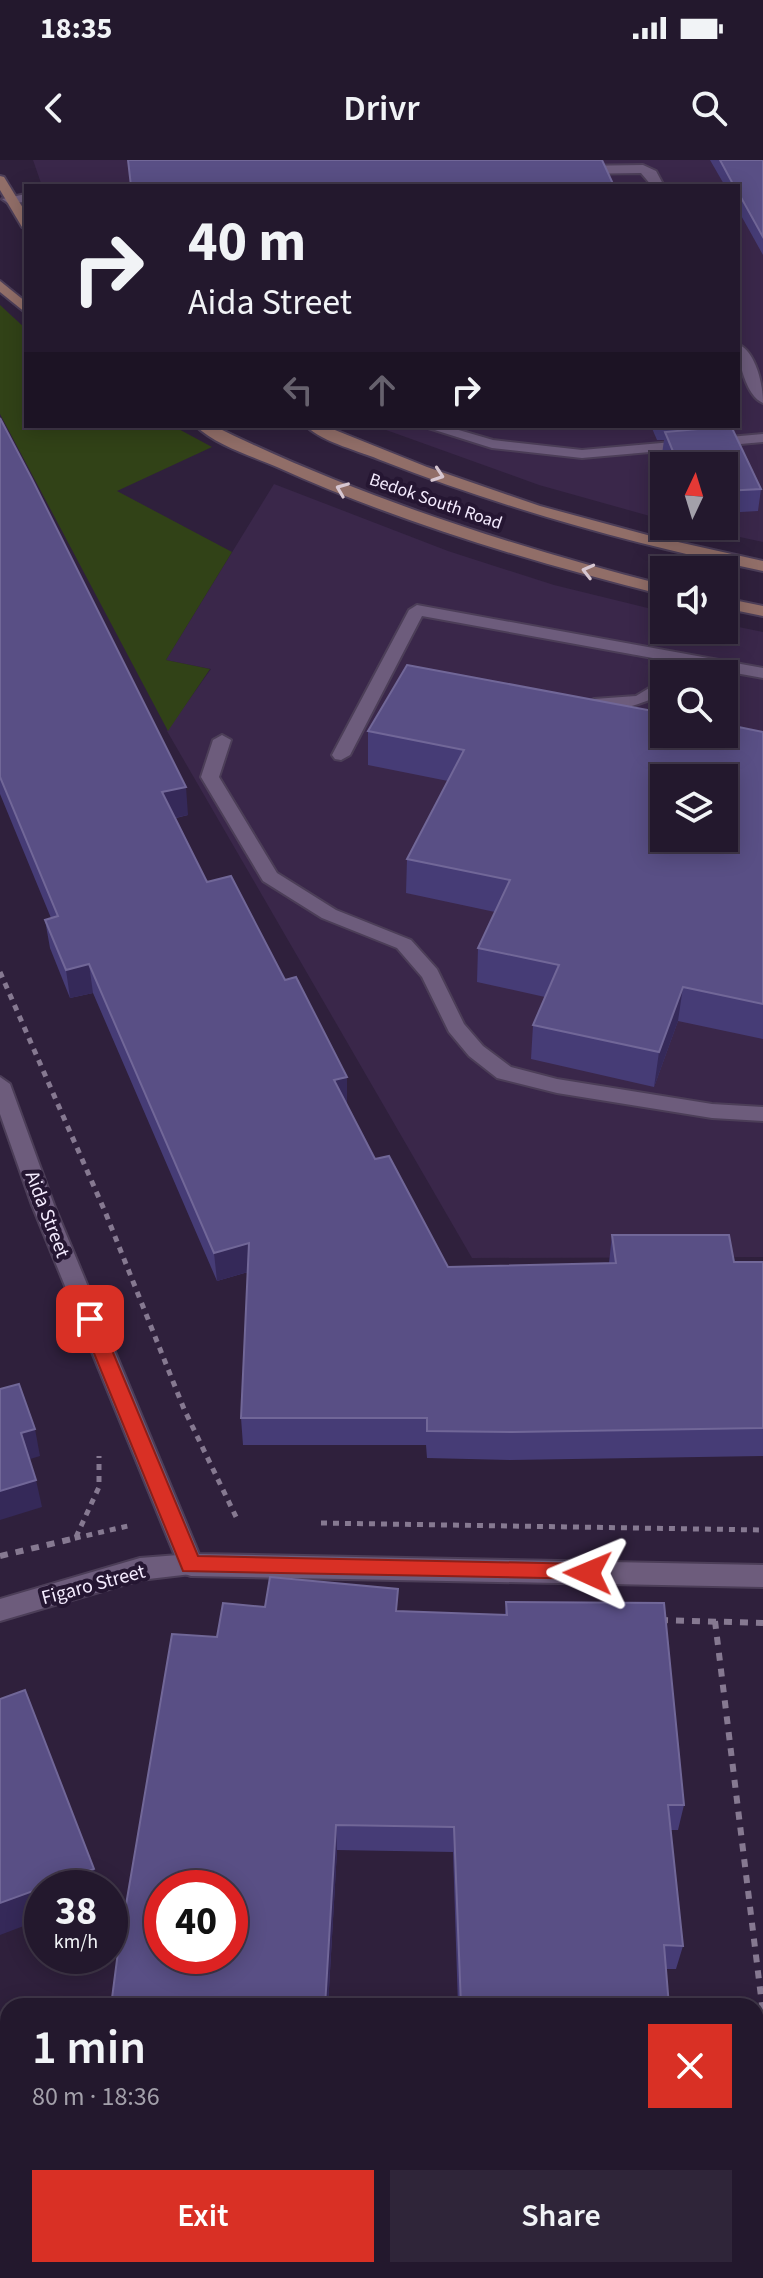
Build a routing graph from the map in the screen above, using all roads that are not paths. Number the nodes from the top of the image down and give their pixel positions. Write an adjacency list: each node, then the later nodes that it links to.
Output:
1 (555, 171): 3 (street)
2 (0, 180): 5 (main road)
3 (657, 184)
4 (24, 198): 5 (street)
5 (8, 199): 6 (main road)
6 (24, 221)
7 (0, 285): 8 (main road)
8 (24, 307)
9 (740, 352): 10 (street)
10 (763, 399)
11 (207, 428): 16 (main road, Bedok South Road, one-way to 11)
12 (318, 428): 15 (main road, Bedok South Road, one-way to 15)
13 (436, 428): 14 (street)
14 (763, 438)
15 (763, 566)
16 (650, 586)
17 (738, 606): 18 (main road)
18 (763, 611)
19 (690, 660): 25 (street)
20 (738, 669): 21 (street)
21 (763, 673)
22 (650, 694): 23 (street)
23 (574, 700)
24 (222, 740): 27 (street)
25 (341, 755)
26 (0, 1084): 28 (street, Aida Street)
27 (763, 1114)
28 (191, 1565): 29 (street, Figaro Street); 30 (street, Figaro Street)
29 (763, 1576)
30 (0, 1610)

